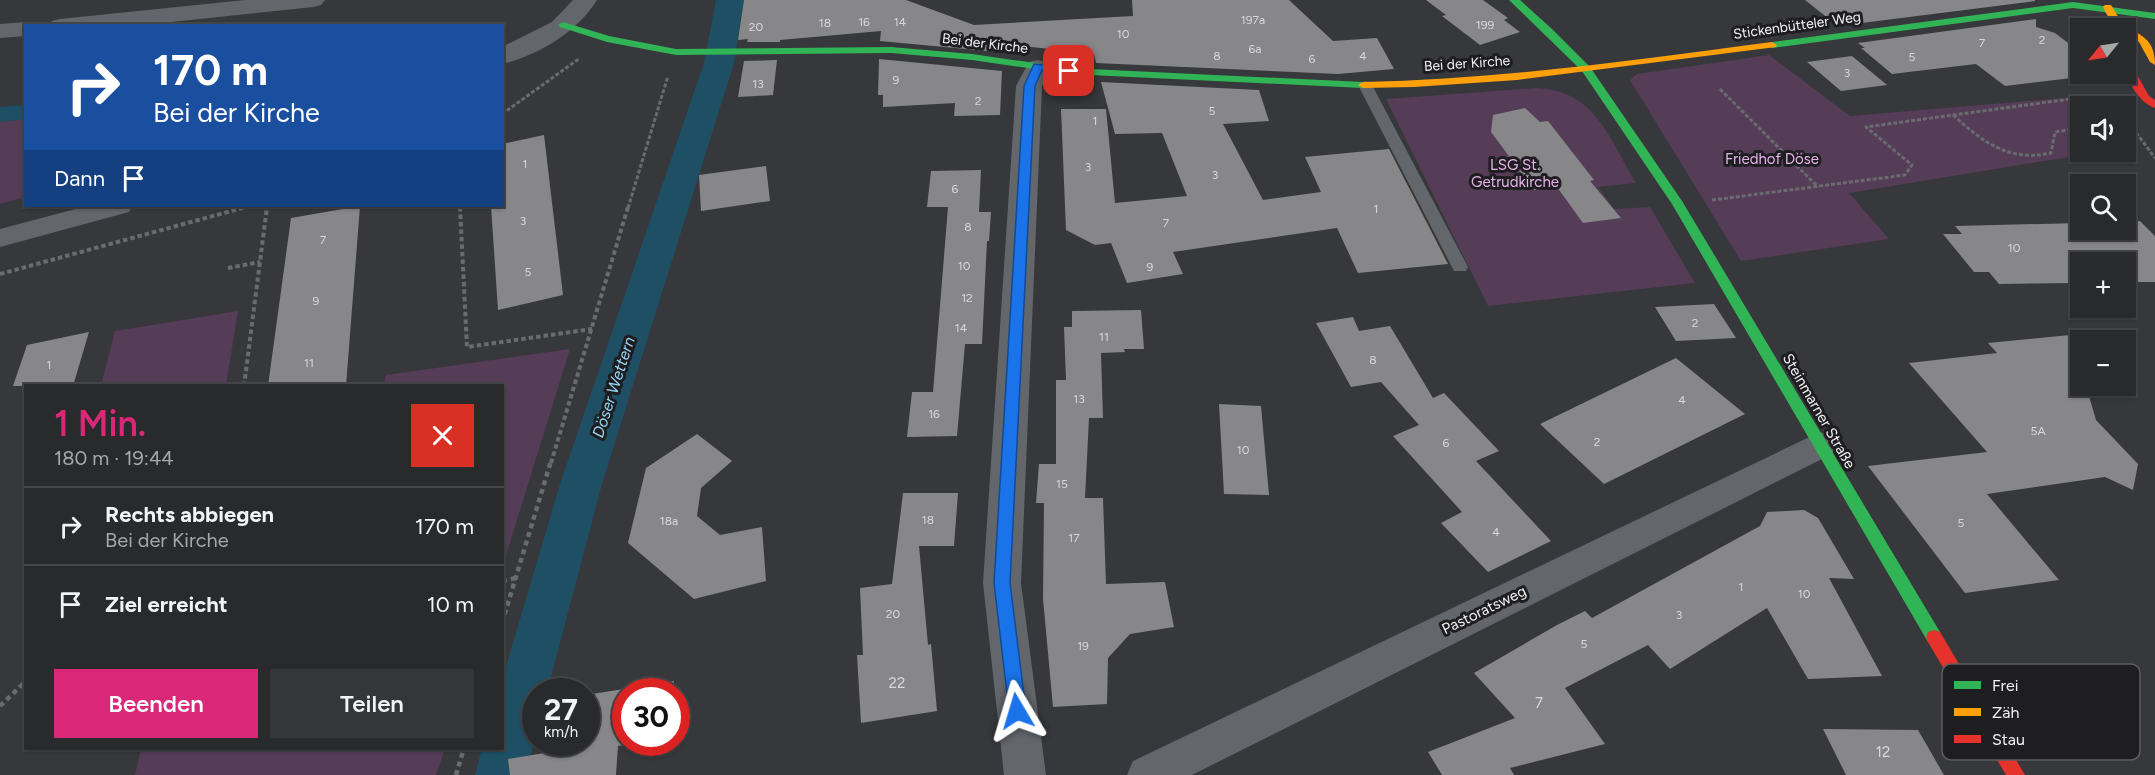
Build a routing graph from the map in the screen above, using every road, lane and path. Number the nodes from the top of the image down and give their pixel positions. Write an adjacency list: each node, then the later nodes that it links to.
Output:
1 (313, 0): 6 (street)
2 (585, 0): 7 (street)
3 (1514, 0): 15 (street, Steinmarner Straße)
4 (2108, 14): 5 (street, Stickenbütteler Weg); 13 (street); 15 (street, Stickenbütteler Weg)
5 (2155, 16)
6 (79, 24)
7 (563, 25): 10 (street, Bei der Kirche); 12 (street)
8 (24, 29): 9 (street)
9 (0, 32)
10 (607, 39): 11 (street, Bei der Kirche); 21 (path)
11 (676, 52): 14 (street, Bei der Kirche); 37 (path)
12 (504, 56)
13 (2155, 62)
14 (1038, 67): 17 (street, Bei der Kirche); 49 (street)
15 (1586, 69): 17 (street, Bei der Kirche); 27 (street, Steinmarner Straße)
16 (2136, 82): 20 (street)
17 (1365, 86): 34 (lane)
18 (1720, 89): 26 (path)
19 (2070, 99): 22 (path)
20 (2155, 105)
21 (504, 113)
22 (1953, 115): 23 (path); 26 (path)
23 (2070, 130)
24 (2136, 132): 25 (path)
25 (2155, 158)
26 (1818, 187): 27 (path)
27 (1678, 204): 39 (street, Steinmarner Straße)
28 (115, 207): 32 (street)
29 (244, 207): 36 (path)
30 (267, 207): 33 (path)
31 (460, 207): 37 (path)
32 (0, 238)
33 (260, 262): 35 (path); 38 (path)
34 (1460, 267)
35 (228, 268)
36 (0, 274)
37 (592, 329): 40 (path)
38 (244, 384)
39 (1820, 445): 43 (street, Steinmarner Straße); 50 (street, Pastoratsweg)
40 (516, 578): 41 (path); 42 (path)
41 (504, 581)
42 (504, 617)
43 (1950, 664)
44 (24, 683): 45 (path)
45 (0, 706)
46 (463, 750): 48 (path)
47 (2007, 760): 51 (street, Steinmarner Straße)
48 (456, 775)
49 (1024, 775)
50 (1148, 775)
51 (2016, 775)

